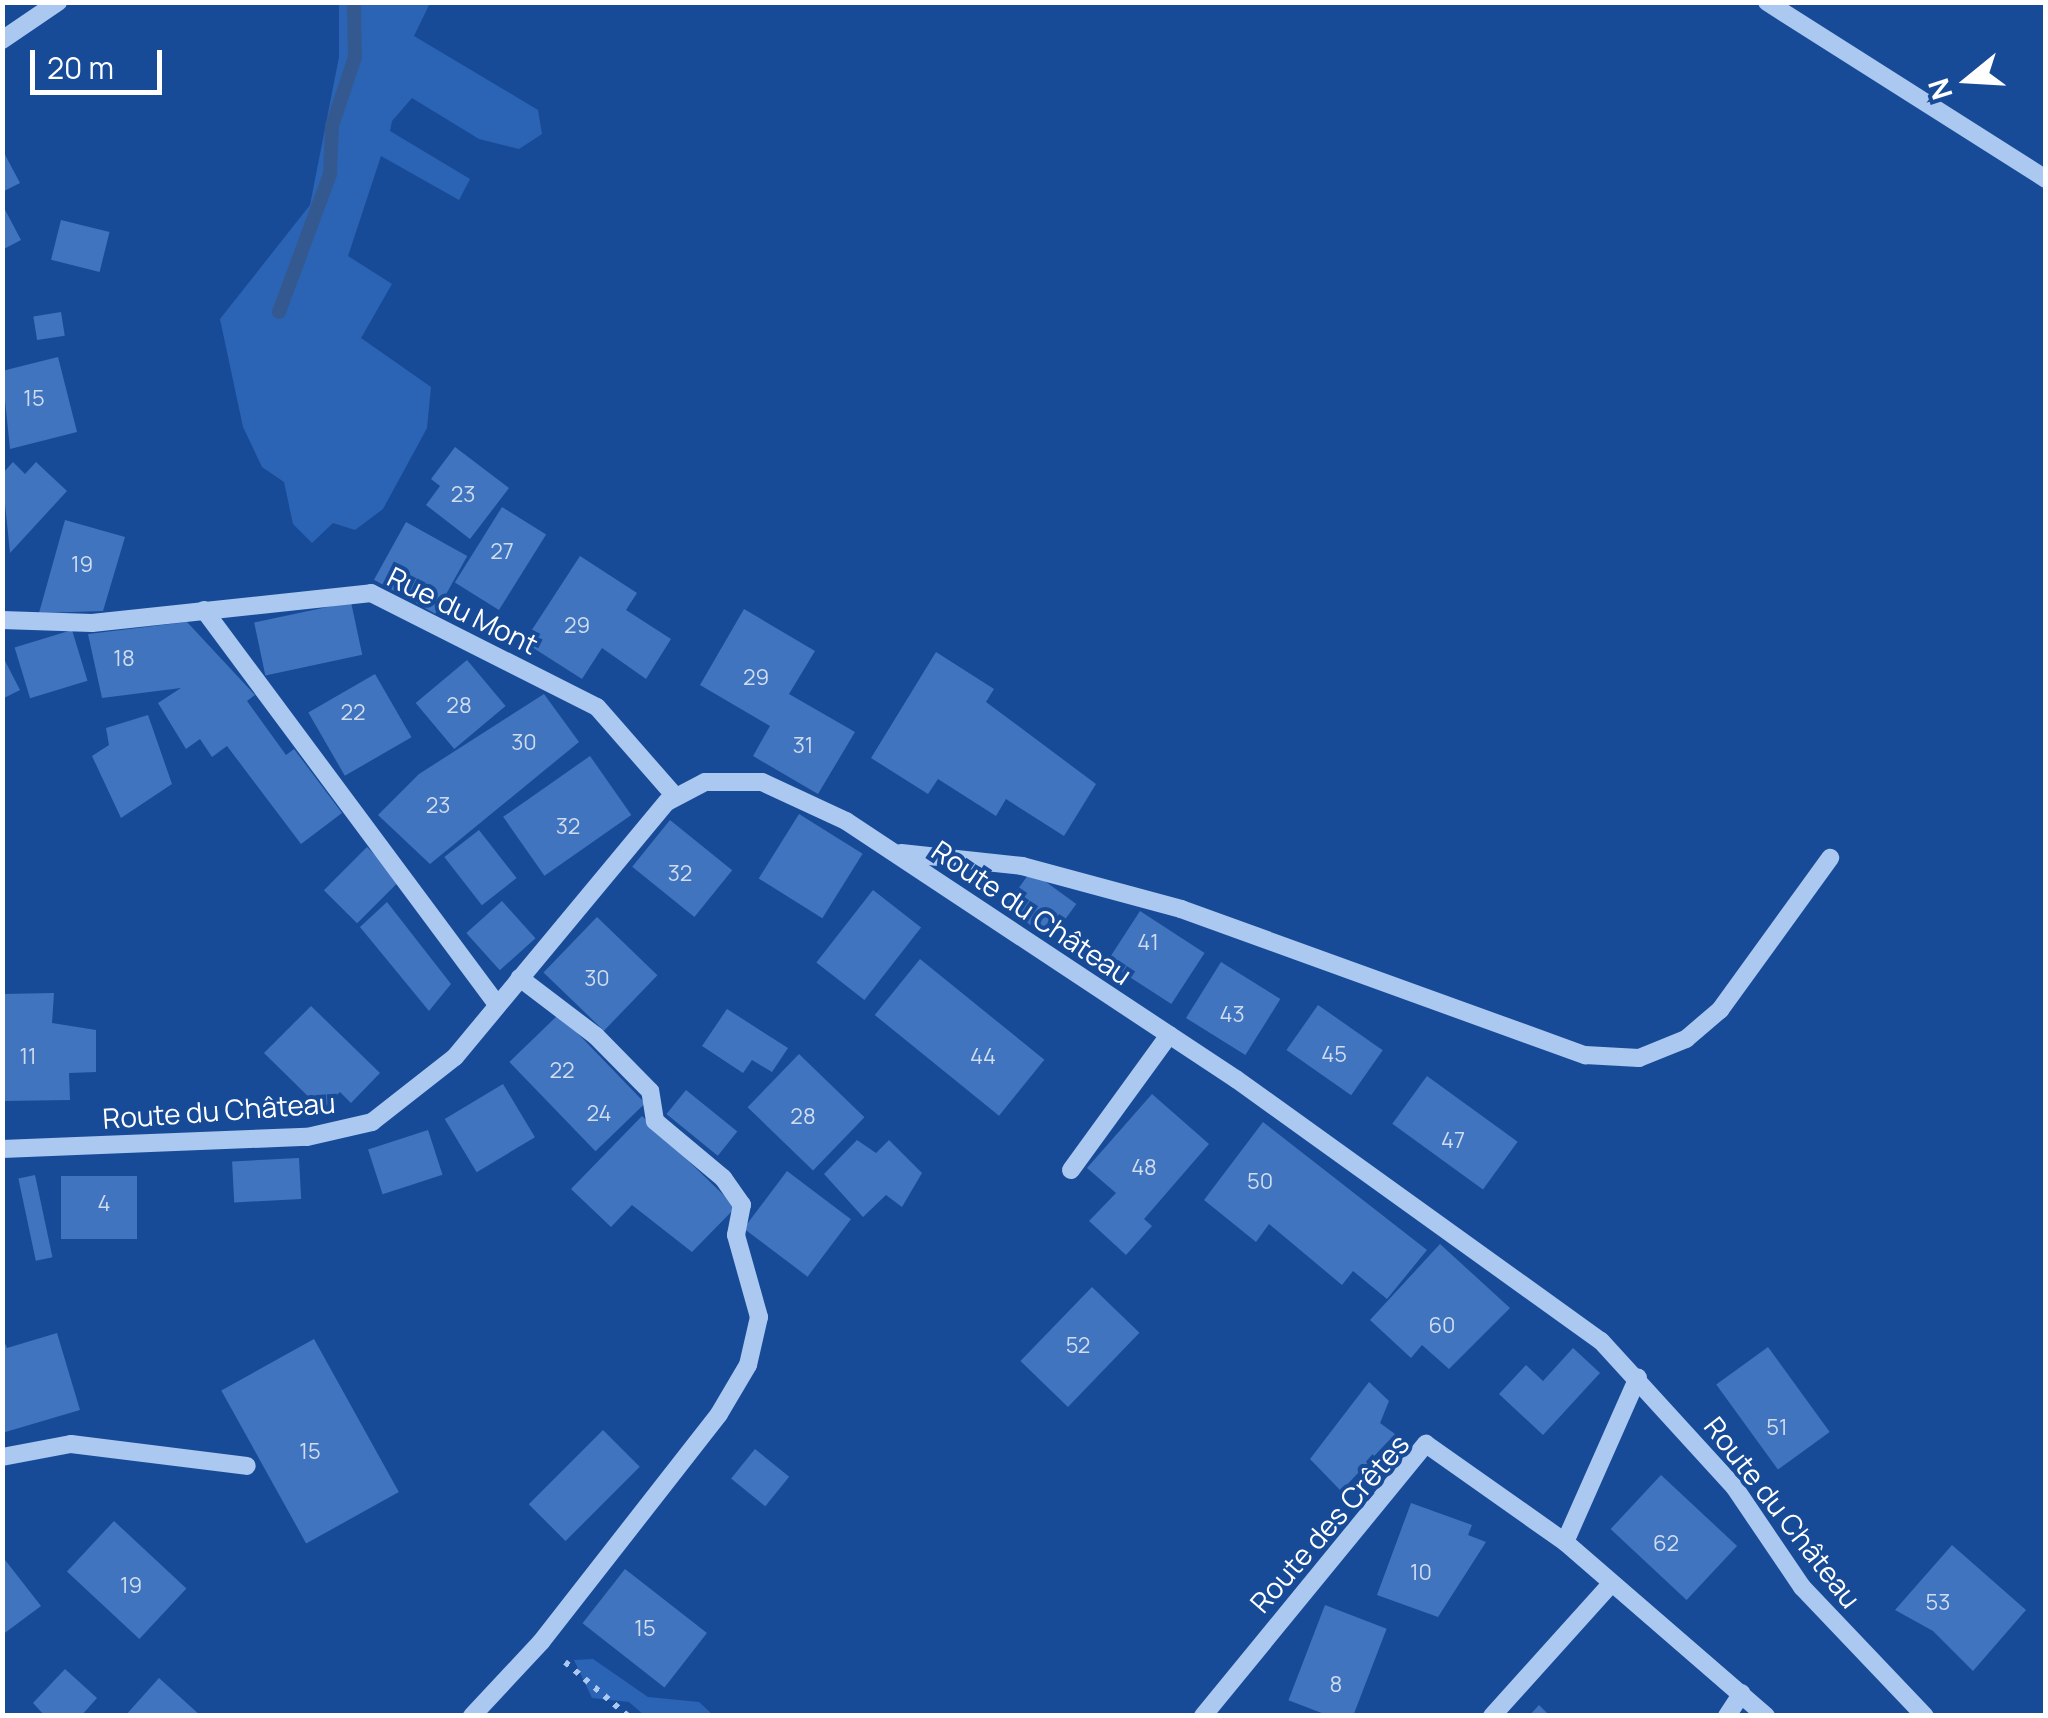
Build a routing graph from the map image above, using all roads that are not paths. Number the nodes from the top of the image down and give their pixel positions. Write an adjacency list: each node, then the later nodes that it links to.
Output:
1 (58, 2): 3 (street)
2 (1768, 2): 4 (street)
3 (2, 40)
4 (2046, 179)
5 (204, 610): 6 (street, Rue du Mont); 7 (street, Rue du Mont); 11 (street)
6 (2, 620)
7 (675, 796): 8 (street, Route du Château); 10 (street, Route du Château)
8 (896, 852): 9 (street); 12 (street, Route du Château)
9 (1830, 858)
10 (520, 978): 11 (street, Route du Château); 21 (street)
11 (497, 1005): 13 (street, Route du Château)
12 (1169, 1035): 14 (street); 15 (street, Route du Château)
13 (2, 1148)
14 (1071, 1170)
15 (1638, 1377): 18 (street); 26 (street, Route du Château)
16 (2, 1457): 17 (street)
17 (247, 1466)
18 (1565, 1542): 19 (street, Route des Crêtes); 22 (street, Route des Crêtes)
19 (1611, 1584): 20 (street, Route des Crêtes); 23 (street)
20 (1742, 1693): 24 (street); 25 (street, Route des Crêtes)
21 (472, 1716)
22 (1203, 1716)
23 (1492, 1716)
24 (1727, 1716)
25 (1766, 1716)
26 (1925, 1716)

